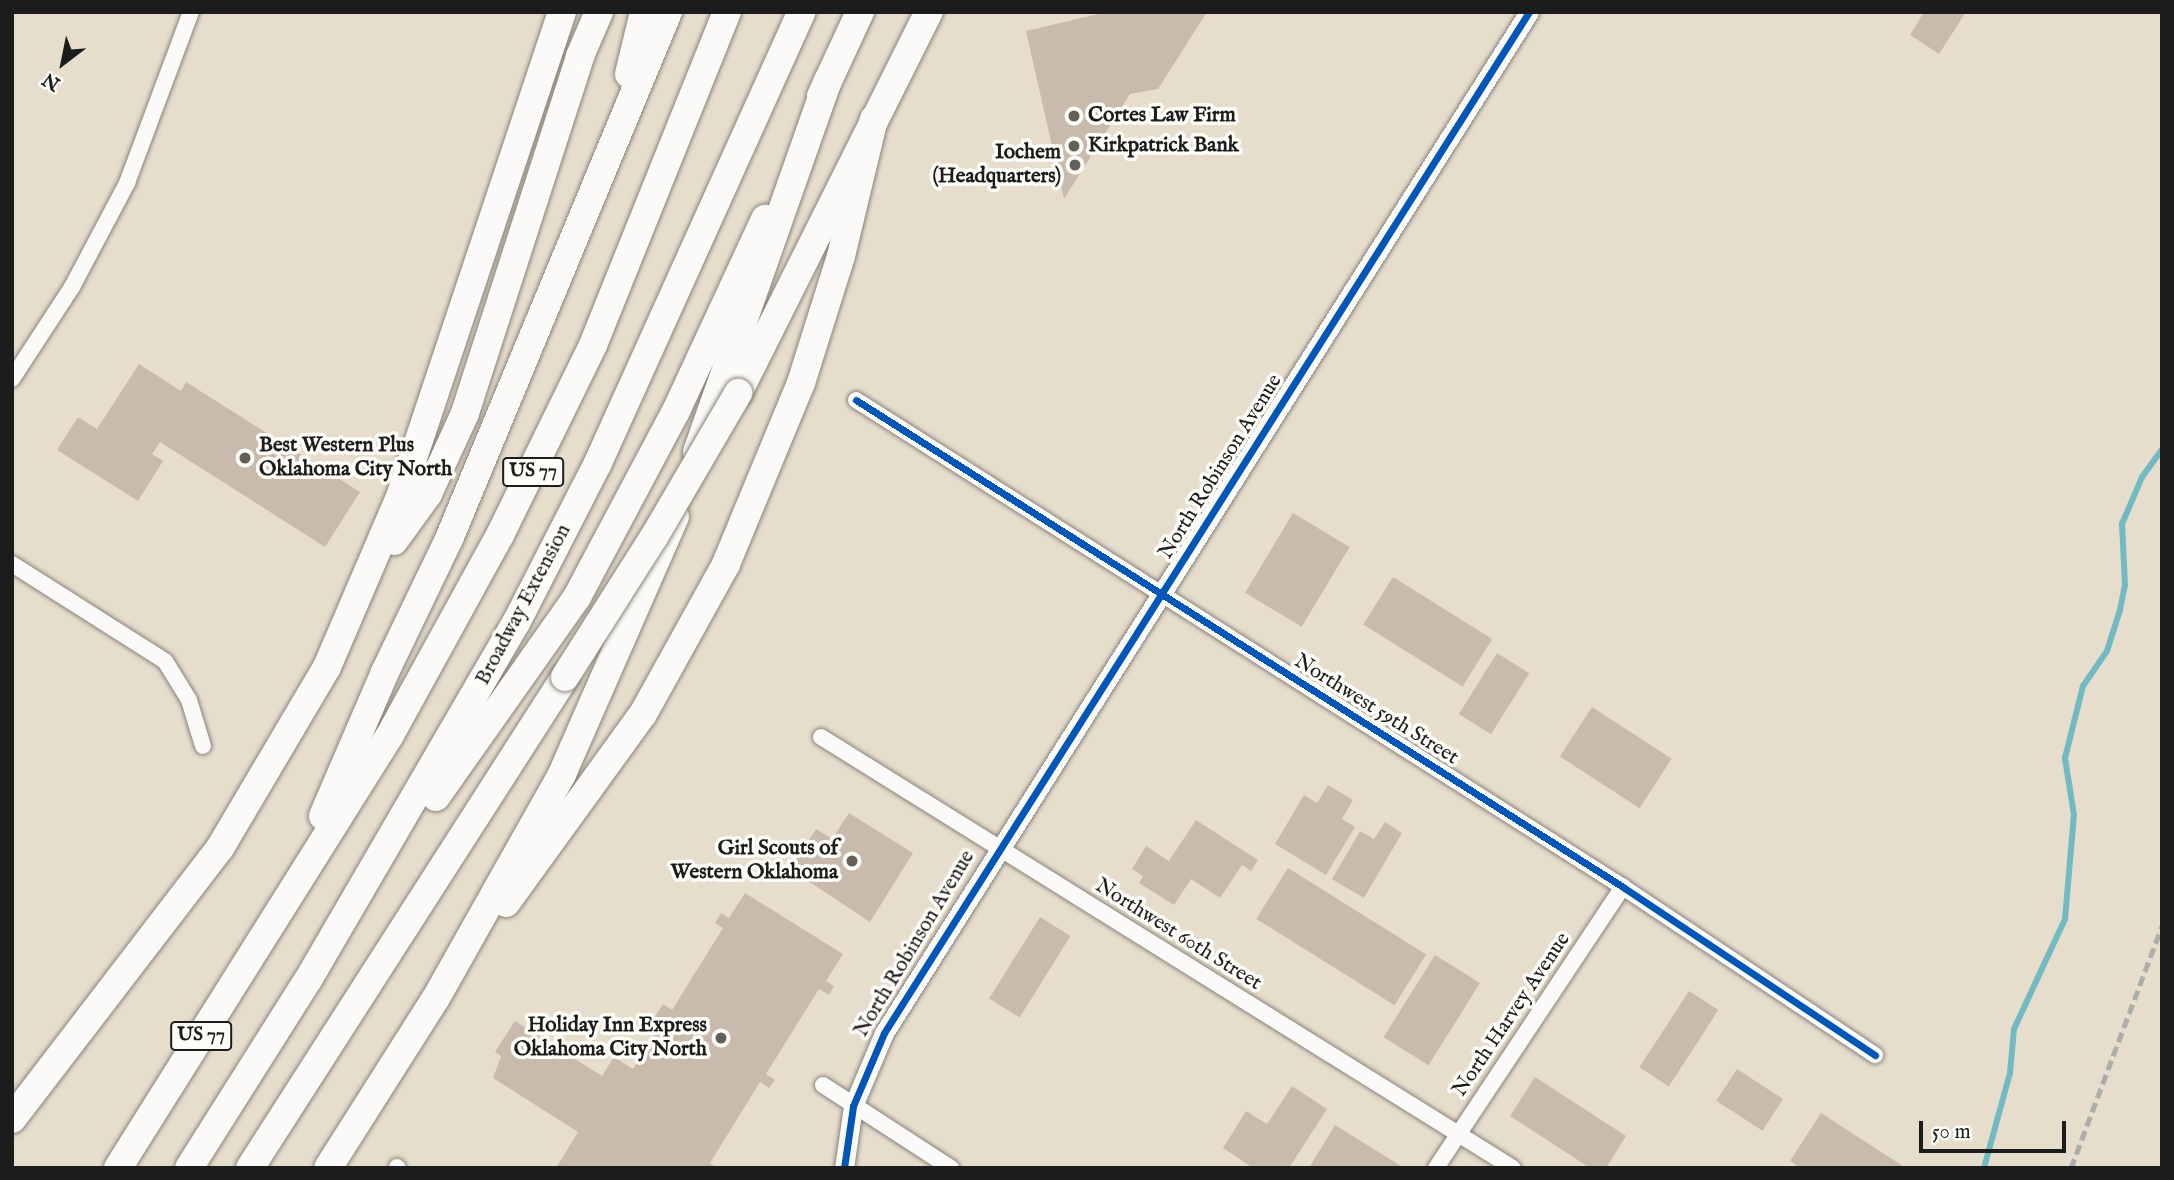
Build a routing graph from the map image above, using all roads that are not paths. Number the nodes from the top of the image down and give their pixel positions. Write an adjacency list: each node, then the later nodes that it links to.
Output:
1 (191, 12): 14 (street)
2 (562, 12): 17 (highway)
3 (599, 12): 17 (highway)
4 (644, 12): 13 (highway)
5 (668, 12): 13 (highway)
6 (727, 12): 23 (highway, US 77)
7 (802, 12): 24 (highway, Broadway Extension / US 77)
8 (860, 12): 11 (highway)
9 (929, 12): 12 (highway)
10 (1529, 12): 18 (street, North Robinson Avenue)
11 (828, 80): 24 (highway); 25 (highway)
12 (874, 119): 25 (highway); 33 (highway, bridge)
13 (611, 148): 23 (highway)
14 (12, 379)
15 (856, 400): 18 (street, Northwest 59th Street)
16 (12, 564): 20 (street)
17 (370, 574): 29 (highway)
18 (1160, 595): 21 (street, North Robinson Avenue); 22 (street, Northwest 59th Street)
19 (821, 737): 21 (street, Northwest 60th Street)
20 (203, 746)
21 (999, 848): 28 (street, North Robinson Avenue); 30 (street, Northwest 60th Street)
22 (1623, 887): 26 (street, Northwest 59th Street); 30 (street, North Harvey Avenue)
23 (285, 905): 31 (highway, US 77)
24 (308, 980): 32 (highway, Broadway Extension / US 77)
25 (436, 998): 34 (highway)
26 (1875, 1055)
27 (823, 1085): 28 (street)
28 (853, 1106): 35 (street, North Robinson Avenue); 36 (street)
29 (12, 1119)
30 (1457, 1135): 37 (street, North Harvey Avenue); 38 (street, Northwest 60th Street)
31 (118, 1168)
32 (189, 1168)
33 (250, 1168)
34 (328, 1168)
35 (844, 1168)
36 (951, 1168)
37 (1436, 1168)
38 (1513, 1168)

